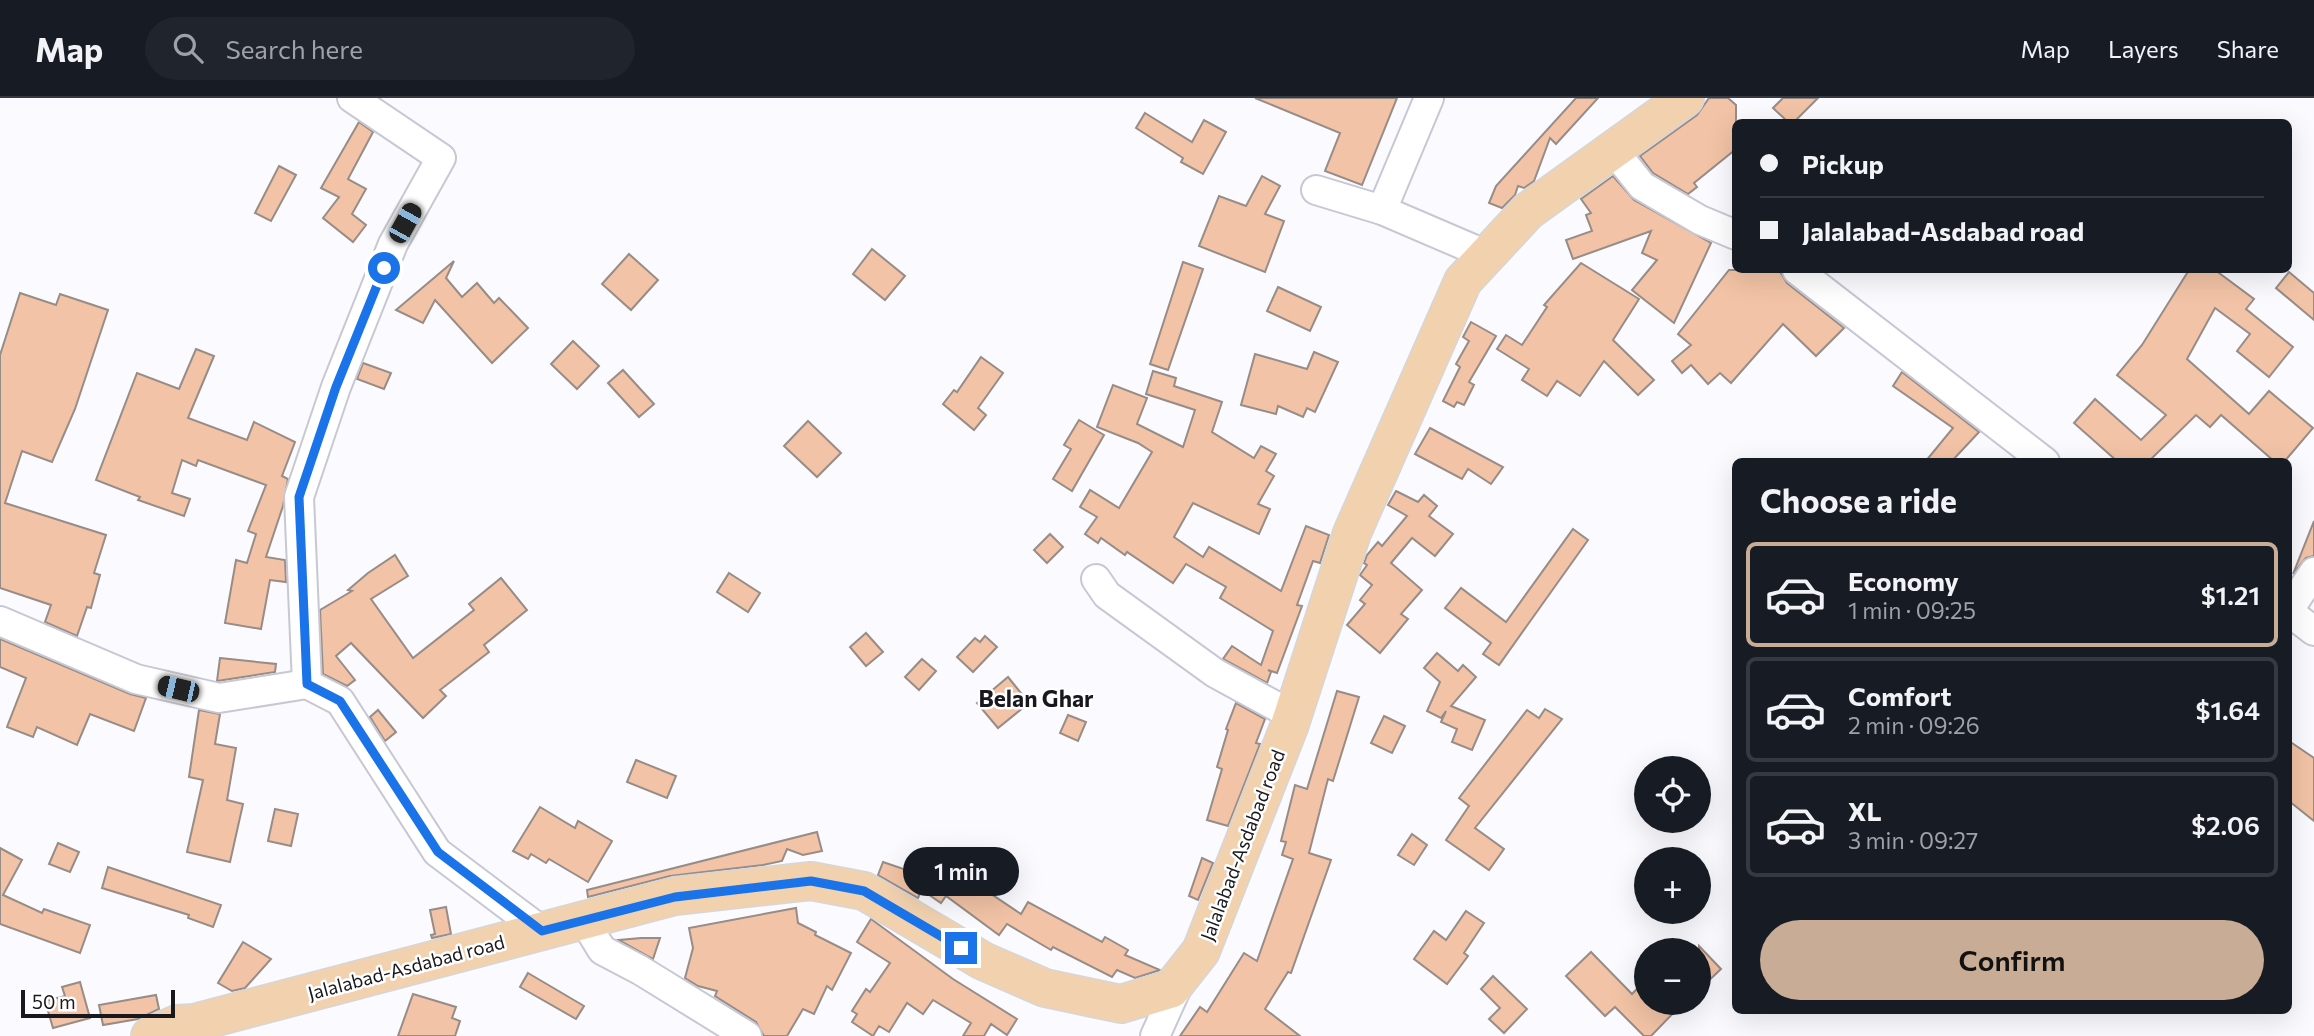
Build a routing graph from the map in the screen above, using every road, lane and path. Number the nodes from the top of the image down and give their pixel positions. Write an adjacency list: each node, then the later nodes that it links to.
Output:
1 (352, 98): 17 (street)
2 (1429, 98): 6 (street)
3 (1685, 98): 4 (main road, Jalalabad-Asdabad road)
4 (1614, 151): 7 (street); 8 (main road, Jalalabad-Asdabad road)
5 (1316, 190): 6 (street)
6 (1382, 210): 8 (street)
7 (1732, 233)
8 (1487, 256): 18 (main road, Jalalabad-Asdabad road)
9 (1801, 273): 10 (street)
10 (2040, 458)
11 (2314, 572): 13 (street)
12 (1096, 579): 18 (street)
13 (2292, 606)
14 (2292, 613): 16 (street)
15 (0, 621): 17 (street)
16 (2314, 631)
17 (307, 684): 20 (street)
18 (1292, 715): 21 (main road, Jalalabad-Asdabad road)
19 (585, 922): 20 (main road, Jalalabad-Asdabad road); 21 (main road, Jalalabad-Asdabad road); 23 (street)
20 (542, 931): 22 (main road, Jalalabad-Asdabad road)
21 (1185, 971): 24 (street)
22 (150, 1036)
23 (747, 1036)
24 (1155, 1036)

